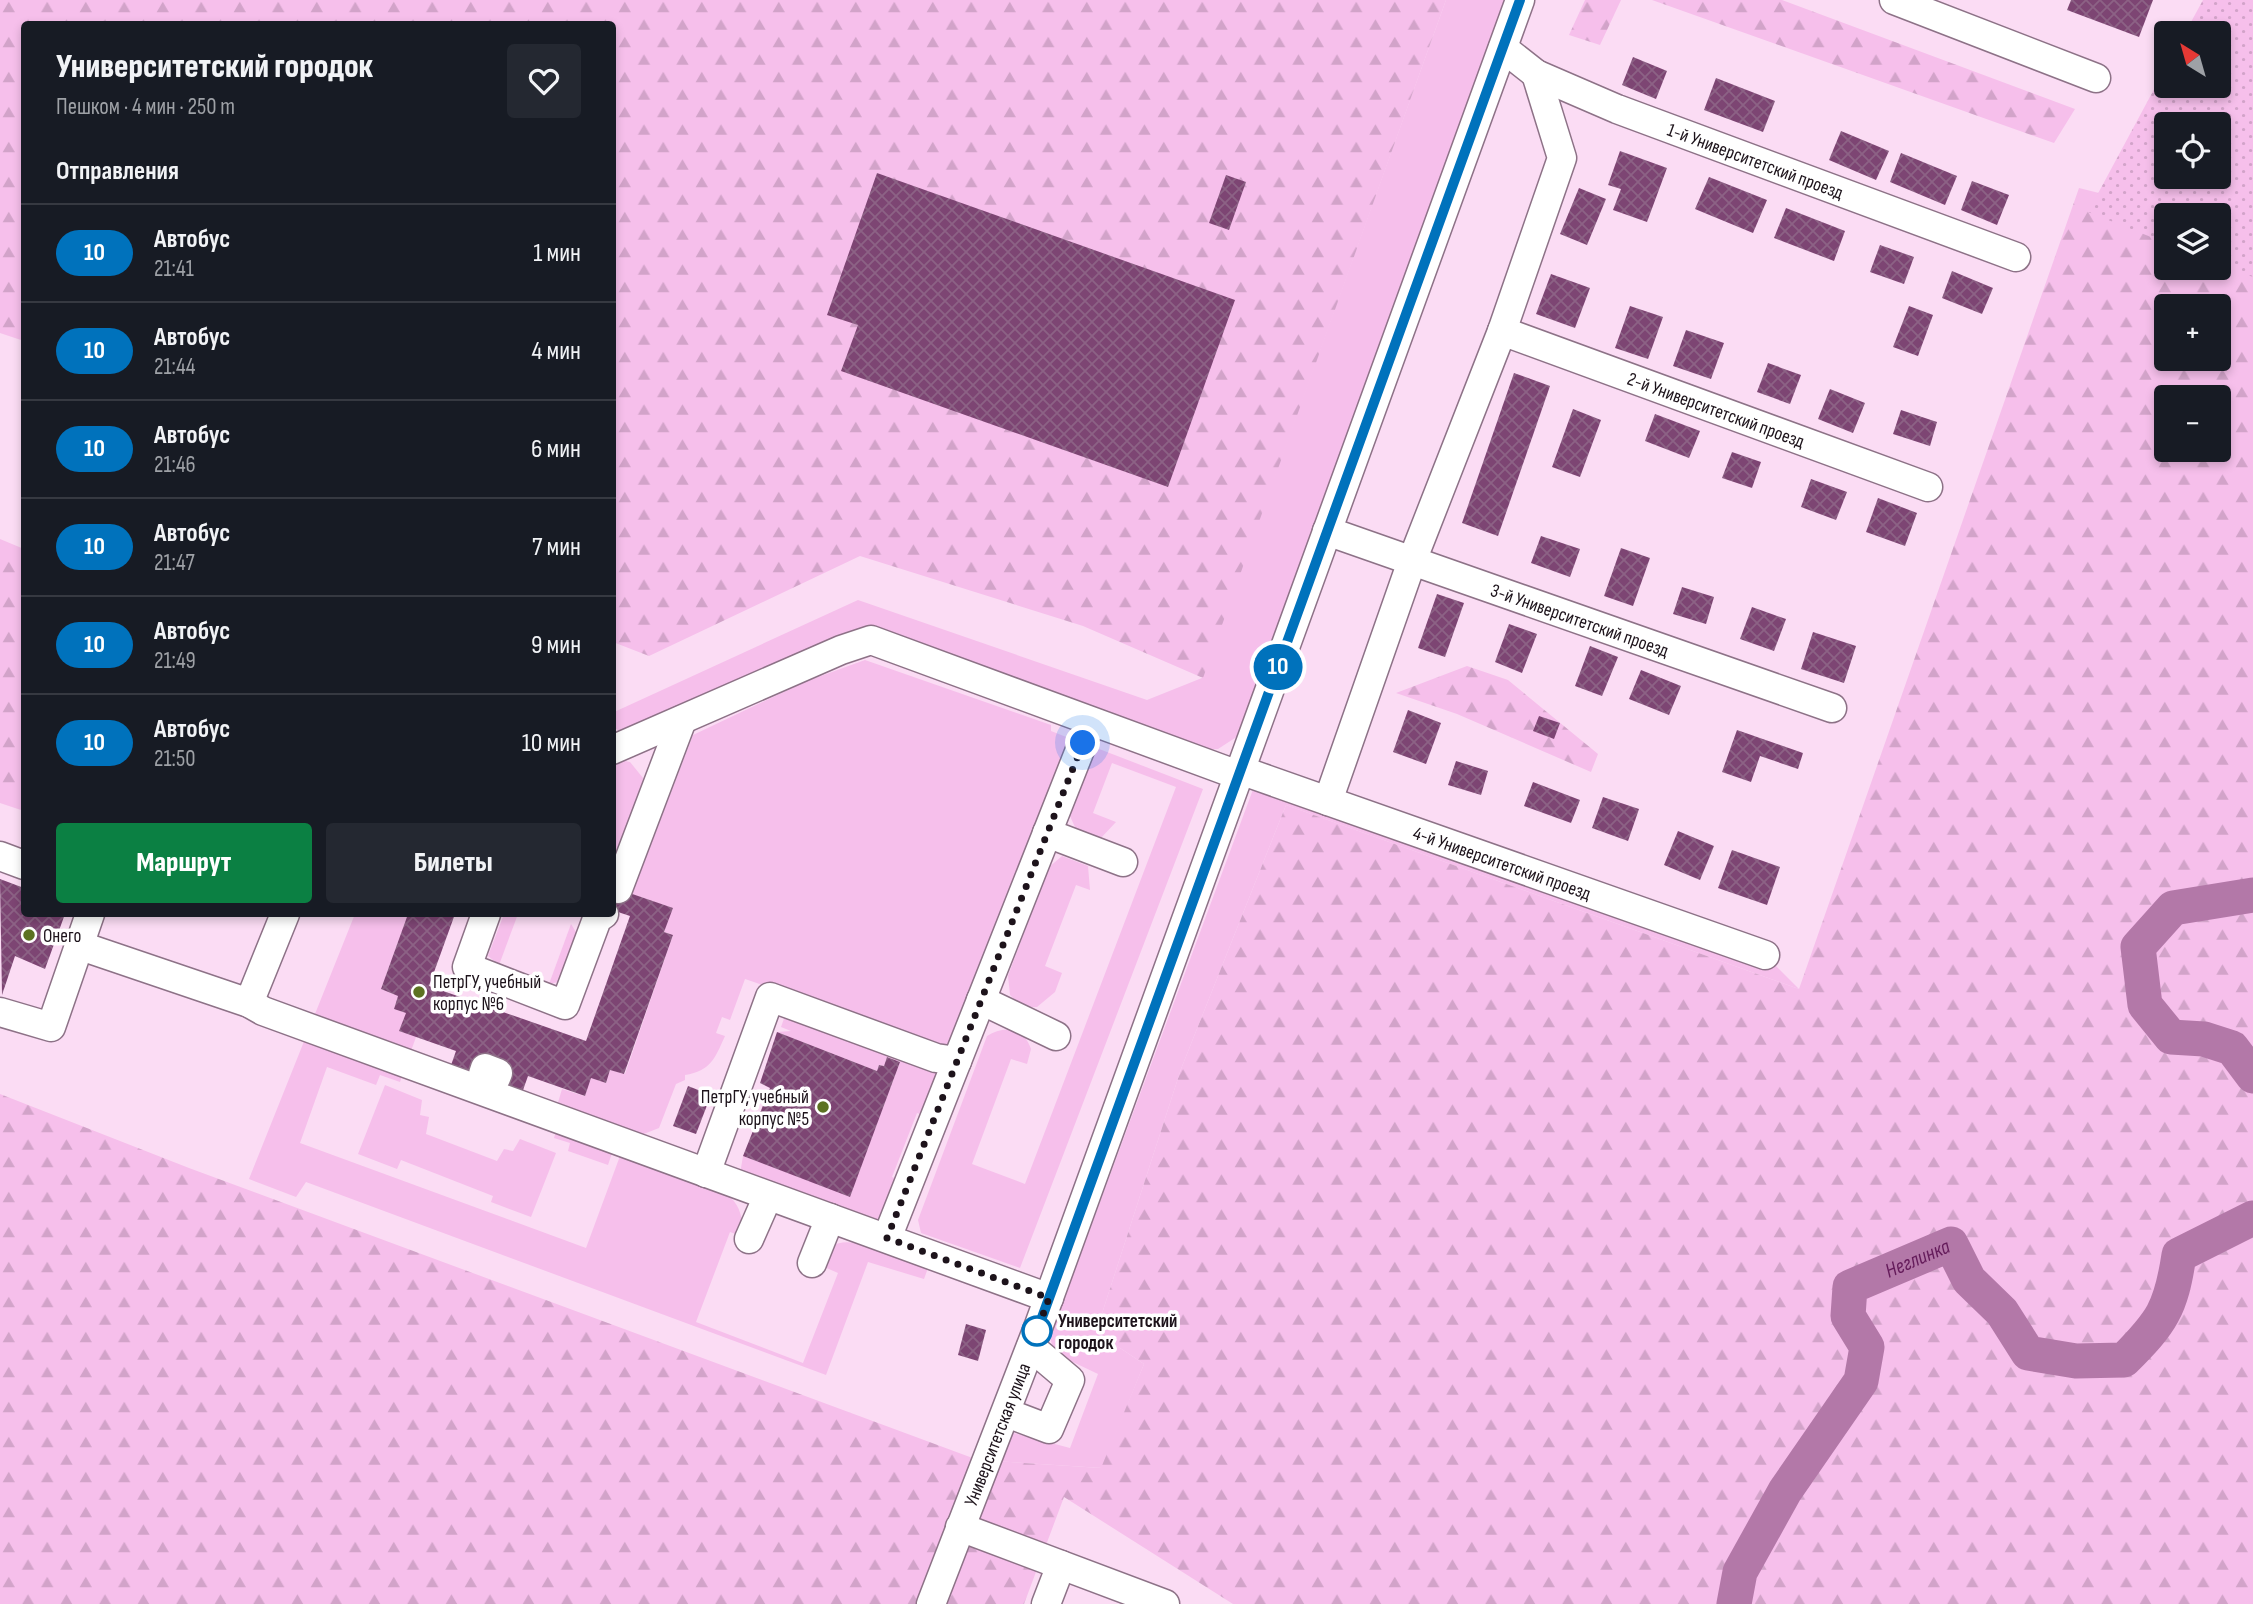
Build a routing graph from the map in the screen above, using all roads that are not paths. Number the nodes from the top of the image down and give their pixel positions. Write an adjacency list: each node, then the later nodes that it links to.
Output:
1 (1520, 0): 4 (street, Университетская улица)
2 (1894, 0): 3 (street)
3 (1941, 8): 6 (street)
4 (1503, 48): 5 (street, 1-й Университетский проезд); 10 (street, Университетская улица)
5 (1536, 74): 7 (street, 1-й Университетский проезд); 8 (street)
6 (2096, 78)
7 (2016, 257)
8 (1503, 331): 9 (street, 2-й Университетский проезд); 11 (street)
9 (1928, 487)
10 (1327, 531): 11 (street, 3-й Университетский проезд); 16 (street, Университетская улица)
11 (1412, 561): 12 (street, 3-й Университетский проезд); 17 (street)
12 (1832, 708)
13 (682, 720): 14 (street, 4-й Университетский проезд); 15 (street, 4-й Университетский проезд); 22 (street)
14 (1091, 722): 16 (street, 4-й Университетский проезд); 18 (street)
15 (616, 748)
16 (1239, 773): 17 (street, 4-й Университетский проезд); 40 (street, Университетская улица)
17 (1328, 801): 28 (street, 4-й Университетский проезд)
18 (1047, 833): 20 (street); 29 (street)
19 (0, 856): 21 (street)
20 (1123, 862)
21 (21, 864)
22 (618, 889)
23 (89, 917): 27 (street)
24 (284, 917): 30 (street)
25 (485, 917): 26 (street)
26 (593, 917)
27 (81, 946): 30 (street); 31 (street)
28 (1765, 955)
29 (981, 1000): 32 (street); 33 (street)
30 (249, 1003): 34 (street)
31 (0, 1012)
32 (1056, 1036)
33 (957, 1061): 34 (street); 37 (street)
34 (706, 1173): 35 (street)
35 (768, 1196): 36 (street); 38 (street)
36 (830, 1218): 37 (street); 39 (street)
37 (887, 1238): 40 (street)
38 (749, 1239)
39 (812, 1263)
40 (1049, 1298): 41 (street, Университетская улица)
41 (1031, 1347): 42 (street, Университетская улица); 42 (street)
42 (1007, 1413): 43 (street, Университетская улица)
43 (960, 1528): 44 (street); 45 (street, Университетская улица)
44 (1060, 1565): 46 (street); 47 (street)
45 (932, 1604)
46 (1046, 1604)
47 (1165, 1604)

